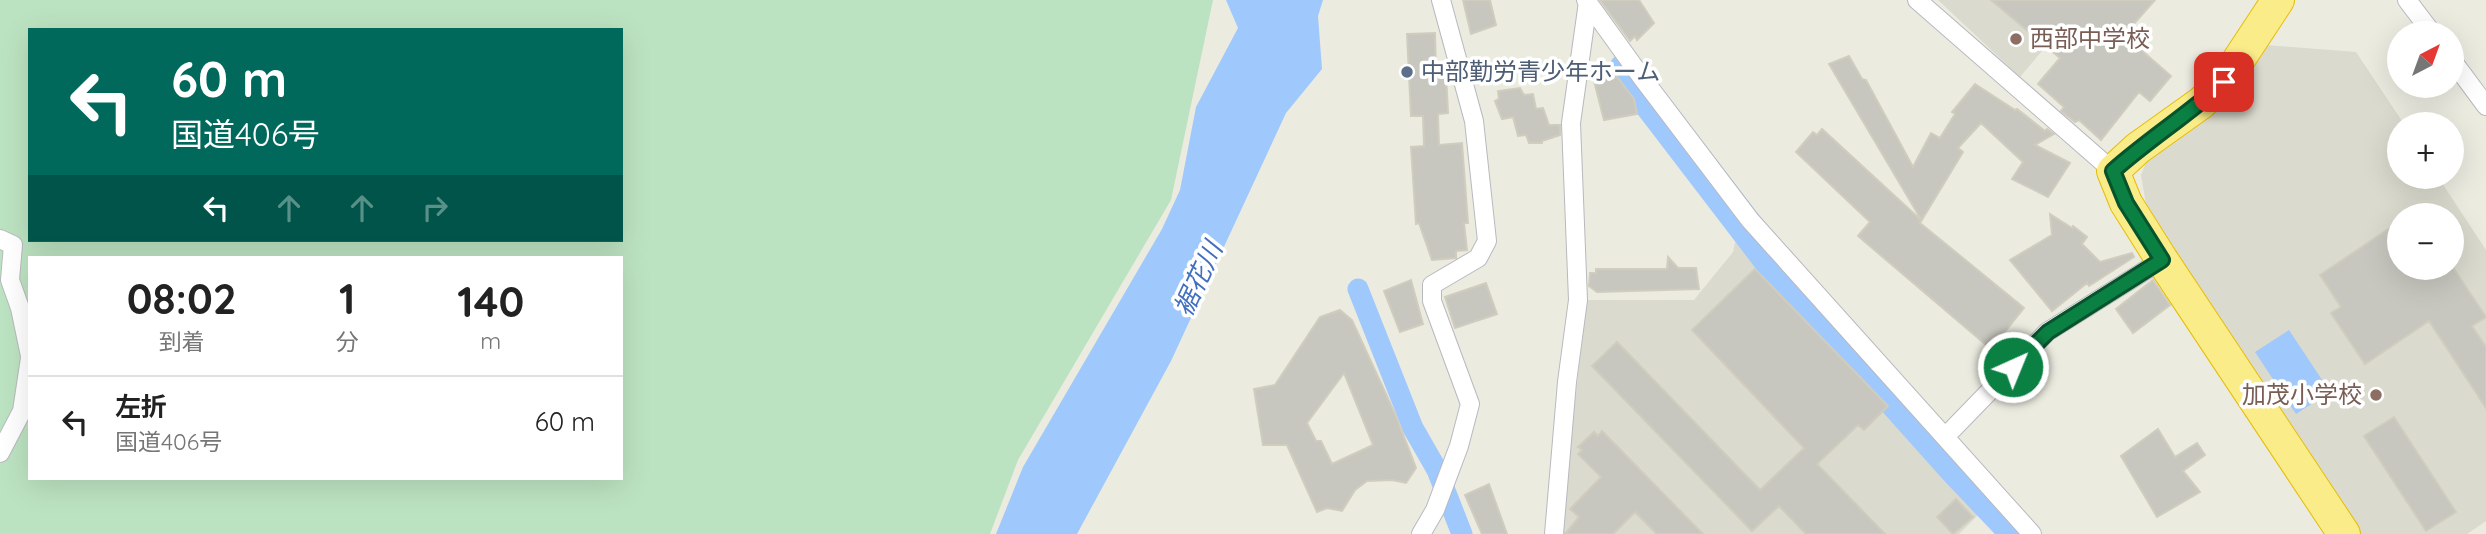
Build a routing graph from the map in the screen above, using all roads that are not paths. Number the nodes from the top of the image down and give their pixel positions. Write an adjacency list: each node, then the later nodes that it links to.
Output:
1 (1441, 0): 16 (street)
2 (1917, 0): 9 (street)
3 (2278, 0): 9 (highway)
4 (2407, 0): 6 (street)
5 (1587, 1): 14 (street); 17 (street)
6 (2423, 21)
7 (2464, 76): 8 (street)
8 (2486, 106)
9 (2113, 171): 11 (highway)
10 (0, 239): 12 (street)
11 (2162, 260): 14 (street); 19 (highway)
12 (28, 347)
13 (28, 370): 15 (street)
14 (1945, 437): 18 (street)
15 (0, 453)
16 (1421, 534)
17 (1554, 534)
18 (2032, 534)
19 (2344, 534)

